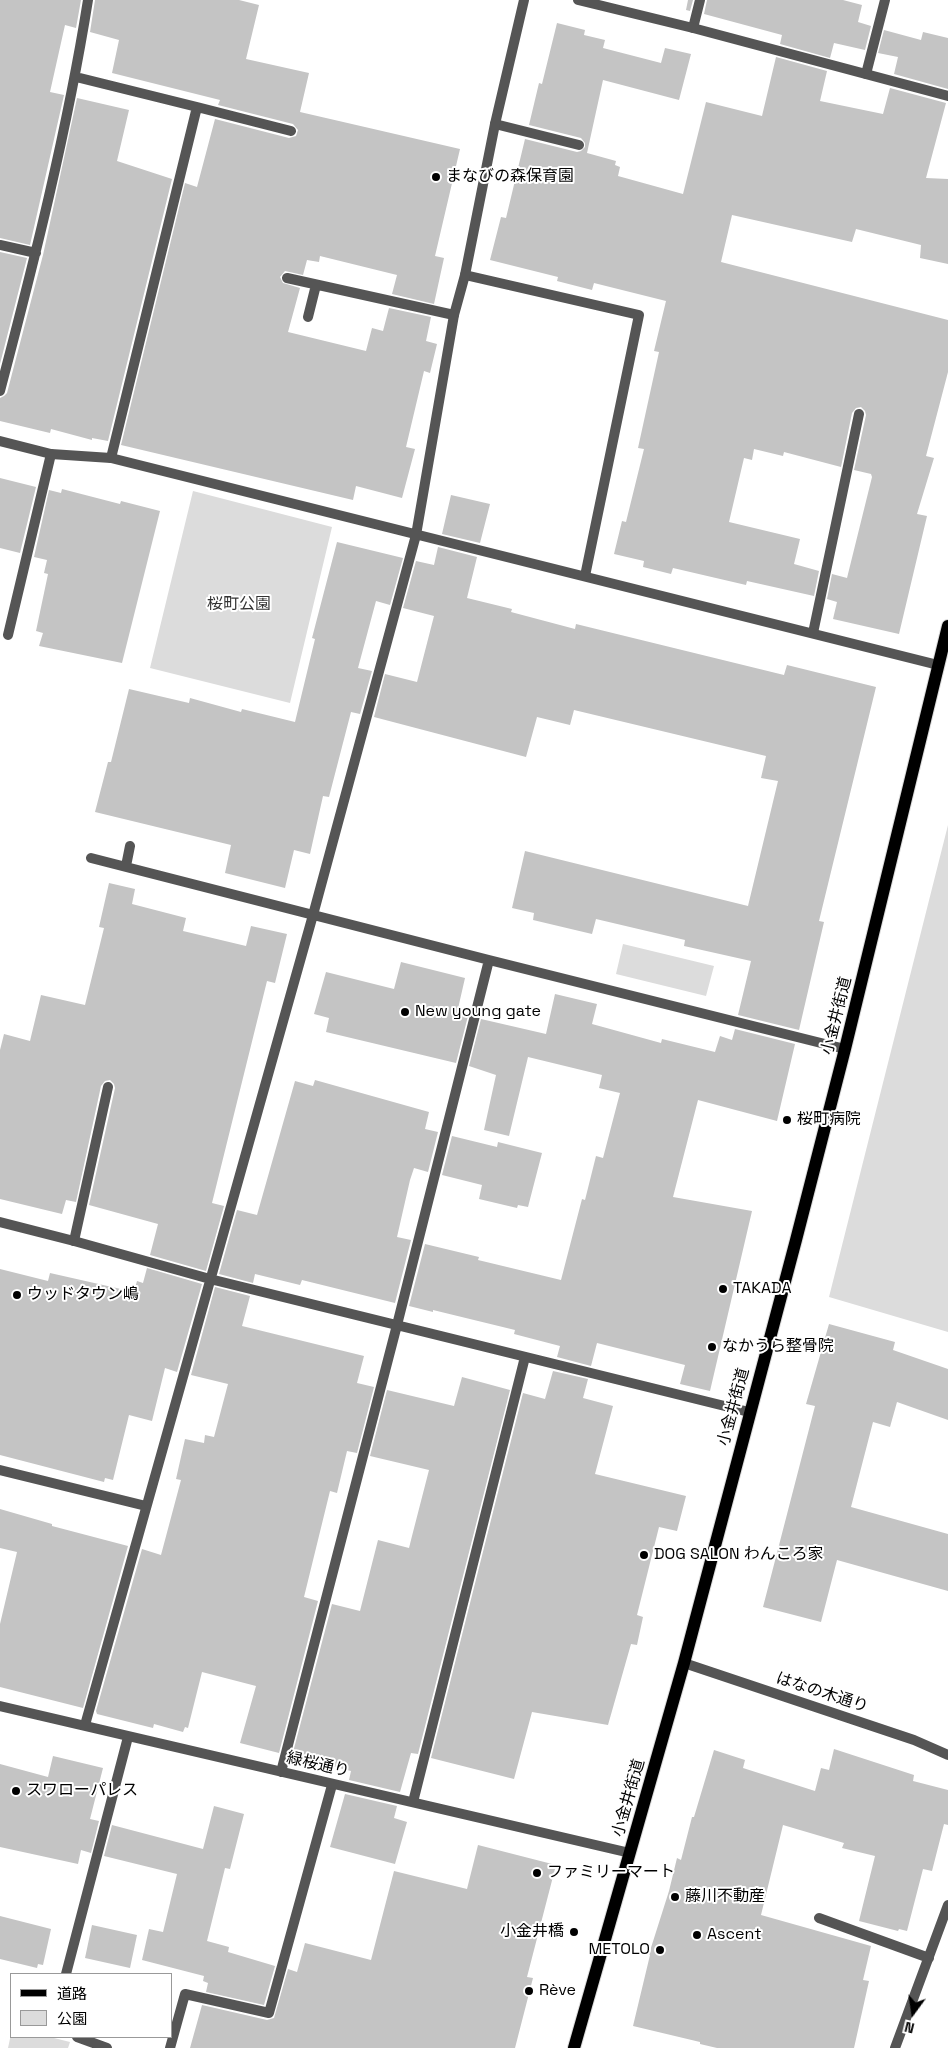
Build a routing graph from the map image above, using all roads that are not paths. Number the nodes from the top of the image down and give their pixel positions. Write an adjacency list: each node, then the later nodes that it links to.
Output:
1 (88, 0): 8 (street)
2 (524, 0): 11 (street)
3 (578, 0): 6 (street)
4 (700, 0): 6 (street)
5 (885, 0): 7 (street)
6 (693, 28): 7 (street)
7 (866, 74): 9 (street)
8 (76, 77): 10 (street); 15 (street)
9 (948, 96)
10 (197, 108): 12 (street); 25 (street)
11 (495, 124): 13 (street); 16 (street)
12 (290, 131)
13 (579, 145)
14 (0, 245): 15 (street)
15 (36, 253): 21 (street)
16 (465, 275): 19 (street); 27 (street)
17 (287, 278): 18 (street)
18 (316, 285): 19 (street); 20 (street)
19 (454, 315): 26 (street)
20 (308, 317)
21 (0, 391)
22 (859, 414): 29 (street)
23 (0, 442): 24 (street)
24 (50, 454): 25 (street); 30 (street)
25 (111, 458): 26 (street)
26 (416, 535): 27 (street); 35 (street)
27 (585, 576): 29 (street)
28 (948, 626): 31 (main road, 小金井街道)
29 (813, 633): 31 (street)
30 (8, 635)
31 (938, 665): 37 (main road, 小金井街道)
32 (130, 846): 34 (street)
33 (91, 858): 34 (street)
34 (126, 866): 35 (street)
35 (313, 915): 36 (street); 41 (street)
36 (489, 960): 37 (street); 42 (street)
37 (845, 1049): 44 (main road, 小金井街道)
38 (108, 1087): 40 (street)
39 (0, 1222): 40 (street)
40 (74, 1241): 41 (street)
41 (210, 1280): 42 (street); 46 (street)
42 (397, 1325): 43 (street); 52 (street)
43 (525, 1358): 44 (street); 54 (street)
44 (749, 1412): 47 (main road, 小金井街道)
45 (0, 1470): 46 (street)
46 (146, 1506): 49 (street)
47 (684, 1663): 51 (street, はなの木通り); 55 (main road, 小金井街道)
48 (0, 1706): 49 (street, 緑桜通り)
49 (85, 1725): 50 (street, 緑桜通り)
50 (128, 1737): 52 (street, 緑桜通り); 59 (street)
51 (948, 1755)
52 (280, 1772): 53 (street, 緑桜通り)
53 (332, 1785): 54 (street, 緑桜通り); 62 (street)
54 (413, 1802): 55 (street, 緑桜通り)
55 (630, 1853): 63 (main road, 小金井街道)
56 (948, 1904): 58 (street)
57 (819, 1918): 58 (street)
58 (929, 1958): 64 (street)
59 (66, 1973)
60 (80, 2038): 61 (street)
61 (107, 2048)
62 (170, 2048)
63 (574, 2048)
64 (895, 2048)

